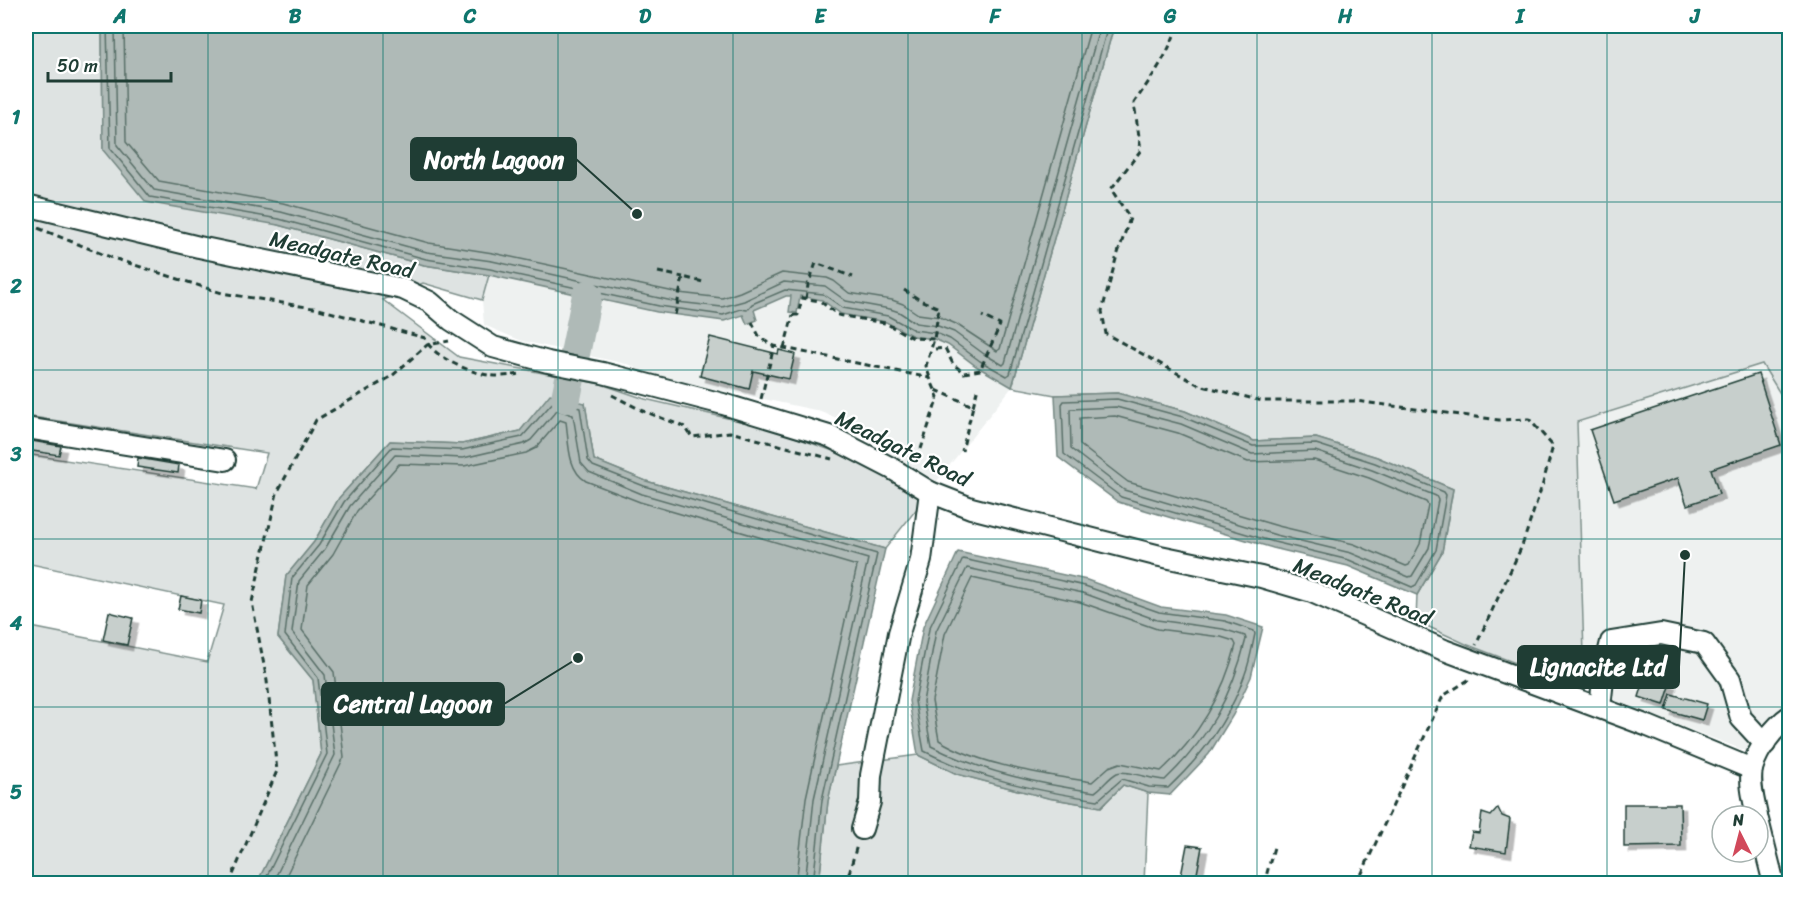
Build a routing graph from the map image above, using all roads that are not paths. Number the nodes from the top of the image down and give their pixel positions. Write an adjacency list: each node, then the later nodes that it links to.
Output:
1 (26, 205): 4 (street, Meadgate Road)
2 (26, 428): 3 (street)
3 (225, 460)
4 (930, 492): 5 (street, Meadgate Road); 10 (street)
5 (1600, 707): 7 (street); 8 (street, Meadgate Road)
6 (1790, 716): 7 (street)
7 (1764, 744): 8 (street)
8 (1752, 769): 9 (street)
9 (1754, 804)
10 (862, 829)
11 (1769, 864): 12 (street)
12 (1774, 884)

